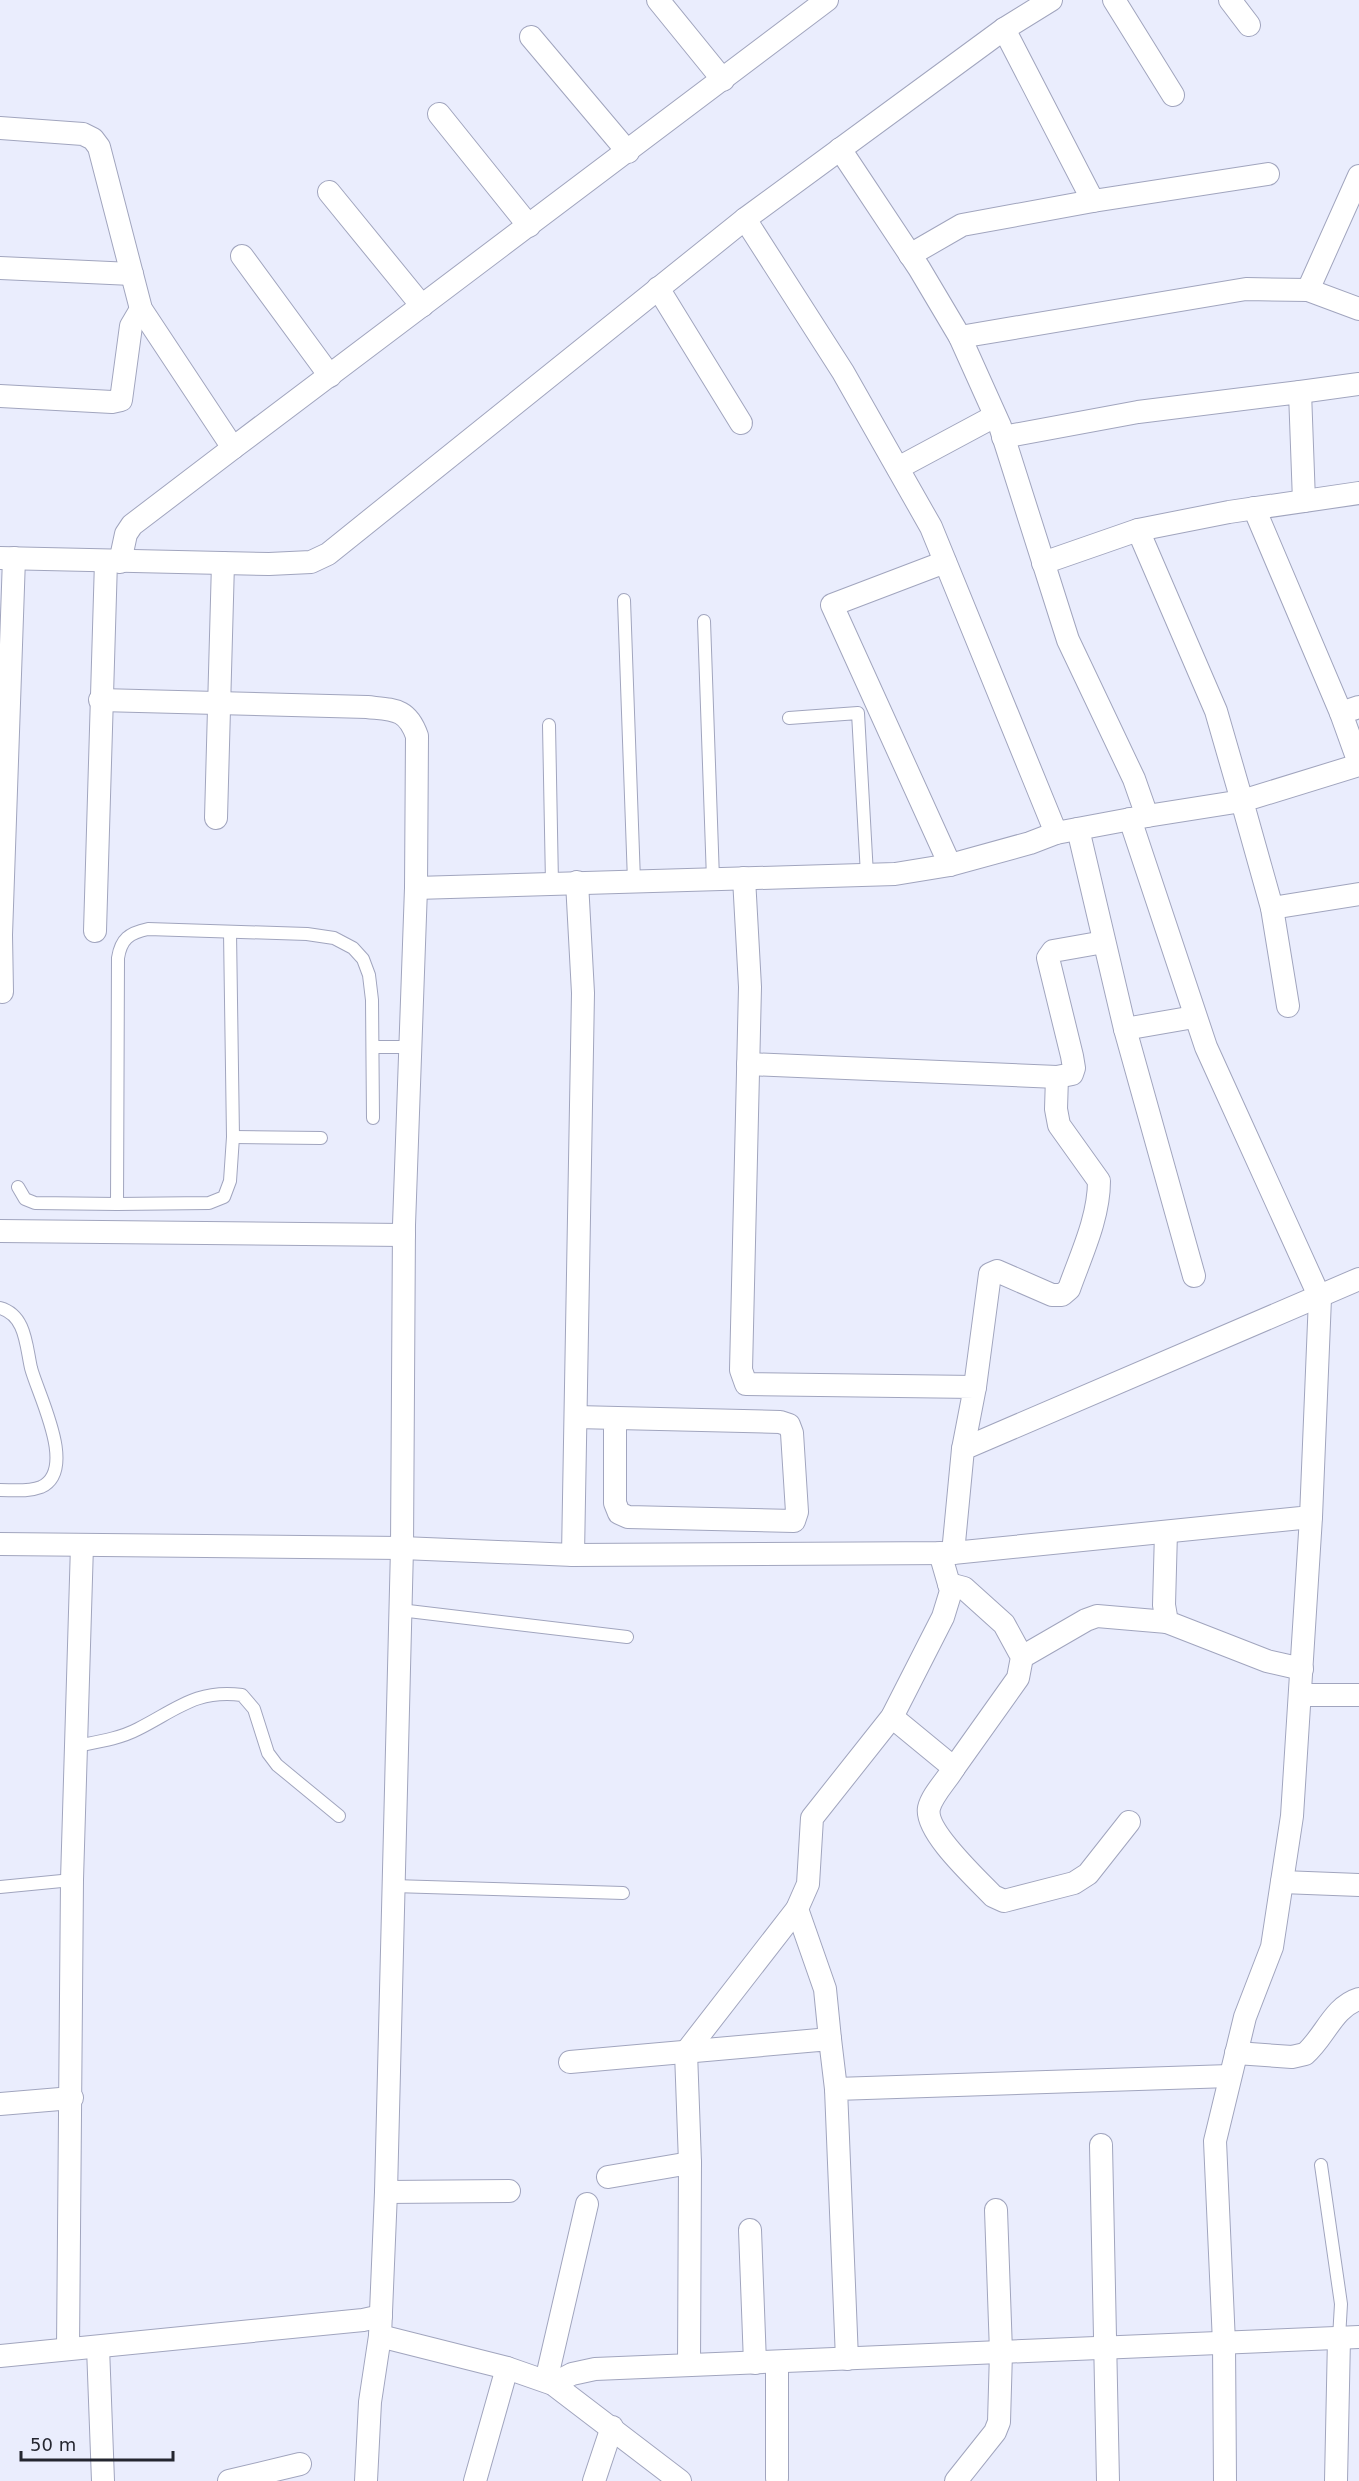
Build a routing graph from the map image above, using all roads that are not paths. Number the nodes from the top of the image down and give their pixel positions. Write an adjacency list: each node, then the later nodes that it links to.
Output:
1 (658, 0): 9 (street)
2 (828, 0): 9 (street)
3 (1051, 0): 7 (street)
4 (1114, 0): 10 (street)
5 (1230, 0): 6 (street)
6 (1249, 25)
7 (1004, 29): 13 (street); 18 (street)
8 (531, 37): 14 (street)
9 (723, 80): 14 (street)
10 (1173, 95)
11 (439, 114): 20 (street)
12 (0, 128): 24 (street)
13 (840, 149): 19 (street); 21 (street)
14 (628, 152): 20 (street)
15 (1268, 174): 18 (street)
16 (1359, 176): 26 (street)
17 (329, 192): 27 (street)
18 (1093, 201): 21 (street)
19 (745, 219): 25 (street); 39 (street)
20 (529, 226): 27 (street)
21 (910, 255): 30 (street)
22 (242, 256): 31 (street)
23 (0, 268): 24 (street)
24 (132, 274): 28 (street)
25 (658, 288): 36 (street); 48 (street)
26 (1308, 290): 29 (street); 30 (street)
27 (422, 306): 31 (street)
28 (141, 309): 34 (street); 38 (street)
29 (1359, 309)
30 (960, 337): 35 (street)
31 (330, 376): 38 (street)
32 (1359, 384): 33 (street)
33 (1300, 392): 37 (street); 41 (street)
34 (0, 396)
35 (995, 416): 37 (street); 39 (street)
36 (741, 423)
37 (1003, 437): 47 (street)
38 (233, 448): 45 (street)
39 (898, 468): 46 (street)
40 (1359, 494): 41 (street)
41 (1304, 501): 42 (street)
42 (1254, 508): 43 (street); 53 (street)
43 (1138, 530): 47 (street); 57 (street)
44 (7, 558): 45 (street); 74 (street)
45 (113, 561): 48 (street); 51 (street)
46 (945, 561): 60 (street); 61 (street)
47 (1043, 562): 58 (street)
48 (223, 563): 52 (street)
49 (624, 600): 65 (lane)
50 (704, 621): 64 (lane)
51 (100, 700): 52 (street); 71 (street)
52 (219, 702): 59 (street); 68 (street)
53 (1350, 710): 56 (street)
54 (789, 717): 62 (lane)
55 (549, 724): 67 (lane)
56 (1359, 764): 57 (street)
57 (1242, 801): 58 (street); 70 (street)
58 (1138, 818): 60 (street); 76 (street)
59 (216, 819)
60 (1067, 831): 61 (street); 73 (street)
61 (950, 865): 62 (street)
62 (867, 875): 63 (street)
63 (744, 878): 64 (street); 80 (street)
64 (713, 879): 65 (street)
65 (634, 880): 66 (street)
66 (577, 882): 67 (street); 94 (street)
67 (552, 883): 68 (street)
68 (416, 888): 79 (street)
69 (1359, 894): 70 (street)
70 (1272, 908): 75 (street)
71 (95, 931)
72 (230, 932): 78 (lane); 83 (lane); 86 (lane)
73 (1104, 942): 77 (street); 81 (street)
74 (2, 992)
75 (1288, 1006)
76 (1194, 1017): 77 (street); 91 (street)
77 (1125, 1029): 89 (street)
78 (374, 1047): 79 (lane); 82 (lane)
79 (410, 1047): 88 (street)
80 (748, 1064): 81 (street); 93 (street)
81 (1057, 1077): 93 (street)
82 (373, 1118)
83 (233, 1137): 84 (lane); 86 (lane)
84 (321, 1138)
85 (18, 1187): 86 (lane)
86 (117, 1204)
87 (0, 1231): 88 (street)
88 (404, 1235): 102 (street)
89 (1194, 1276)
90 (1359, 1279): 91 (street)
91 (1320, 1298): 96 (street); 98 (street)
92 (0, 1308): 97 (lane)
93 (975, 1387): 96 (street)
94 (576, 1417): 95 (street); 104 (street)
95 (615, 1418): 95 (street)
96 (963, 1449): 103 (street)
97 (0, 1490)
98 (1311, 1517): 99 (street); 110 (street)
99 (1166, 1532): 103 (street); 107 (street)
100 (0, 1544): 101 (street)
101 (82, 1545): 102 (street); 114 (street)
102 (402, 1548): 104 (street); 106 (street)
103 (946, 1554): 104 (street); 105 (street)
104 (573, 1556)
105 (949, 1584): 109 (street); 113 (street)
106 (400, 1610): 108 (lane); 121 (street)
107 (1167, 1622): 109 (street); 110 (street)
108 (627, 1637)
109 (1022, 1658): 115 (street)
110 (1302, 1669): 111 (street)
111 (1300, 1695): 112 (street); 119 (street)
112 (1359, 1695)
113 (892, 1717): 115 (street); 124 (street)
114 (75, 1746): 116 (lane); 118 (street)
115 (954, 1768): 117 (street)
116 (339, 1816)
117 (1129, 1821)
118 (72, 1880): 122 (lane); 132 (street)
119 (1282, 1882): 120 (street); 128 (street)
120 (1359, 1885)
121 (393, 1886): 123 (lane); 139 (street)
122 (0, 1887)
123 (623, 1893)
124 (797, 1909): 126 (street); 127 (street)
125 (1359, 1999): 128 (street)
126 (830, 2039): 127 (street); 131 (street)
127 (686, 2052): 129 (street); 135 (street)
128 (1236, 2053): 130 (street)
129 (570, 2062)
130 (1230, 2076): 131 (street); 145 (street)
131 (836, 2089): 151 (street)
132 (72, 2098): 133 (street); 148 (street)
133 (0, 2103)
134 (1101, 2145): 147 (street)
135 (690, 2163): 137 (street); 153 (street)
136 (1321, 2165): 144 (lane)
137 (609, 2177)
138 (509, 2191): 139 (street)
139 (386, 2192): 143 (street)
140 (587, 2204): 155 (street)
141 (996, 2210): 149 (street)
142 (750, 2230): 152 (street)
143 (380, 2326): 146 (street); 154 (street); 161 (street)
144 (1349, 2338): 145 (street); 168 (street)
145 (1224, 2343): 147 (street); 167 (street)
146 (98, 2346): 148 (street); 159 (street)
147 (1105, 2347): 149 (street); 166 (street)
148 (68, 2349): 150 (street)
149 (1001, 2352): 151 (street); 165 (street)
150 (0, 2356)
151 (847, 2359): 152 (street)
152 (766, 2362): 153 (street); 158 (street)
153 (689, 2365): 155 (street)
154 (507, 2368): 155 (street); 162 (street)
155 (550, 2383): 156 (street)
156 (612, 2427): 163 (street); 164 (street)
157 (300, 2464): 160 (street)
158 (777, 2478)
159 (102, 2481)
160 (229, 2481)
161 (366, 2481)
162 (475, 2481)
163 (594, 2481)
164 (680, 2481)
165 (956, 2481)
166 (1108, 2481)
167 (1226, 2481)
168 (1336, 2481)

